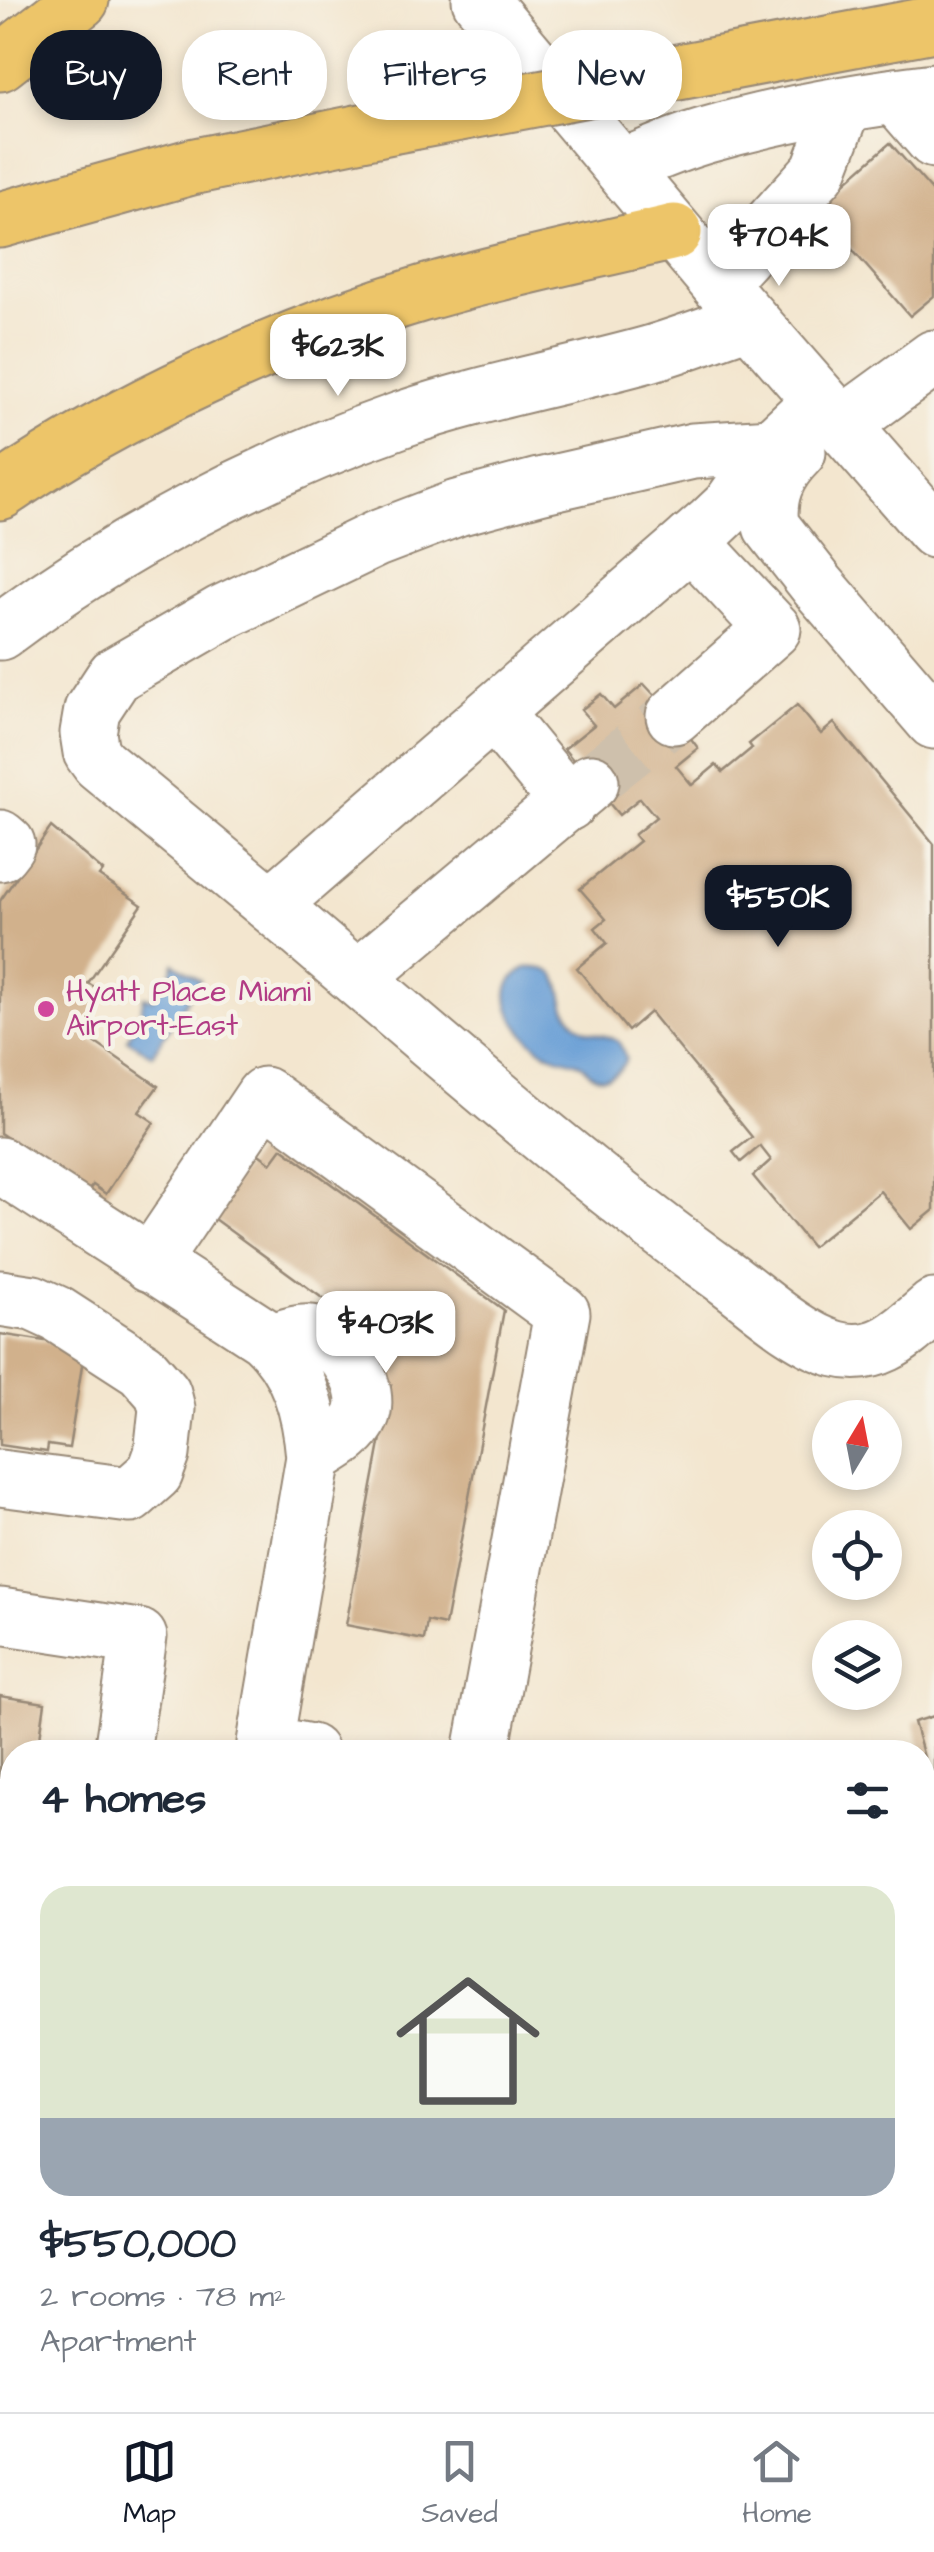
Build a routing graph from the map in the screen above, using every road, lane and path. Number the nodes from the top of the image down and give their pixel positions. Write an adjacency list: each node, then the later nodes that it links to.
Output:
1 (81, 0): 4 (highway)
2 (480, 0): 8 (street)
3 (934, 24): 7 (highway, bridge)
4 (0, 63)
5 (891, 98): 6 (street); 8 (street); 12 (street)
6 (934, 140)
7 (191, 167): 9 (highway); 11 (highway)
8 (621, 167): 10 (street)
9 (0, 220)
10 (674, 232): 12 (street); 16 (highway)
11 (0, 257)
12 (734, 302): 14 (street); 21 (street)
13 (934, 358): 14 (street)
14 (832, 415): 15 (street); 17 (street); 19 (street)
15 (772, 446): 18 (street); 27 (street)
16 (0, 492)
17 (934, 530)
18 (691, 542): 20 (street); 22 (street)
19 (818, 586): 20 (street); 24 (street)
20 (774, 629): 23 (street)
21 (0, 632)
22 (495, 714): 27 (street); 28 (street)
23 (674, 716)
24 (934, 721)
25 (0, 838): 26 (street)
26 (0, 854)
27 (271, 905): 28 (street)
28 (357, 978): 32 (street)
29 (0, 1165): 30 (street)
30 (150, 1264): 36 (street); 37 (street)
31 (0, 1298): 33 (street)
32 (934, 1307)
33 (0, 1478)
34 (0, 1616): 35 (street)
35 (124, 1740)
36 (266, 1740)
37 (483, 1740)

